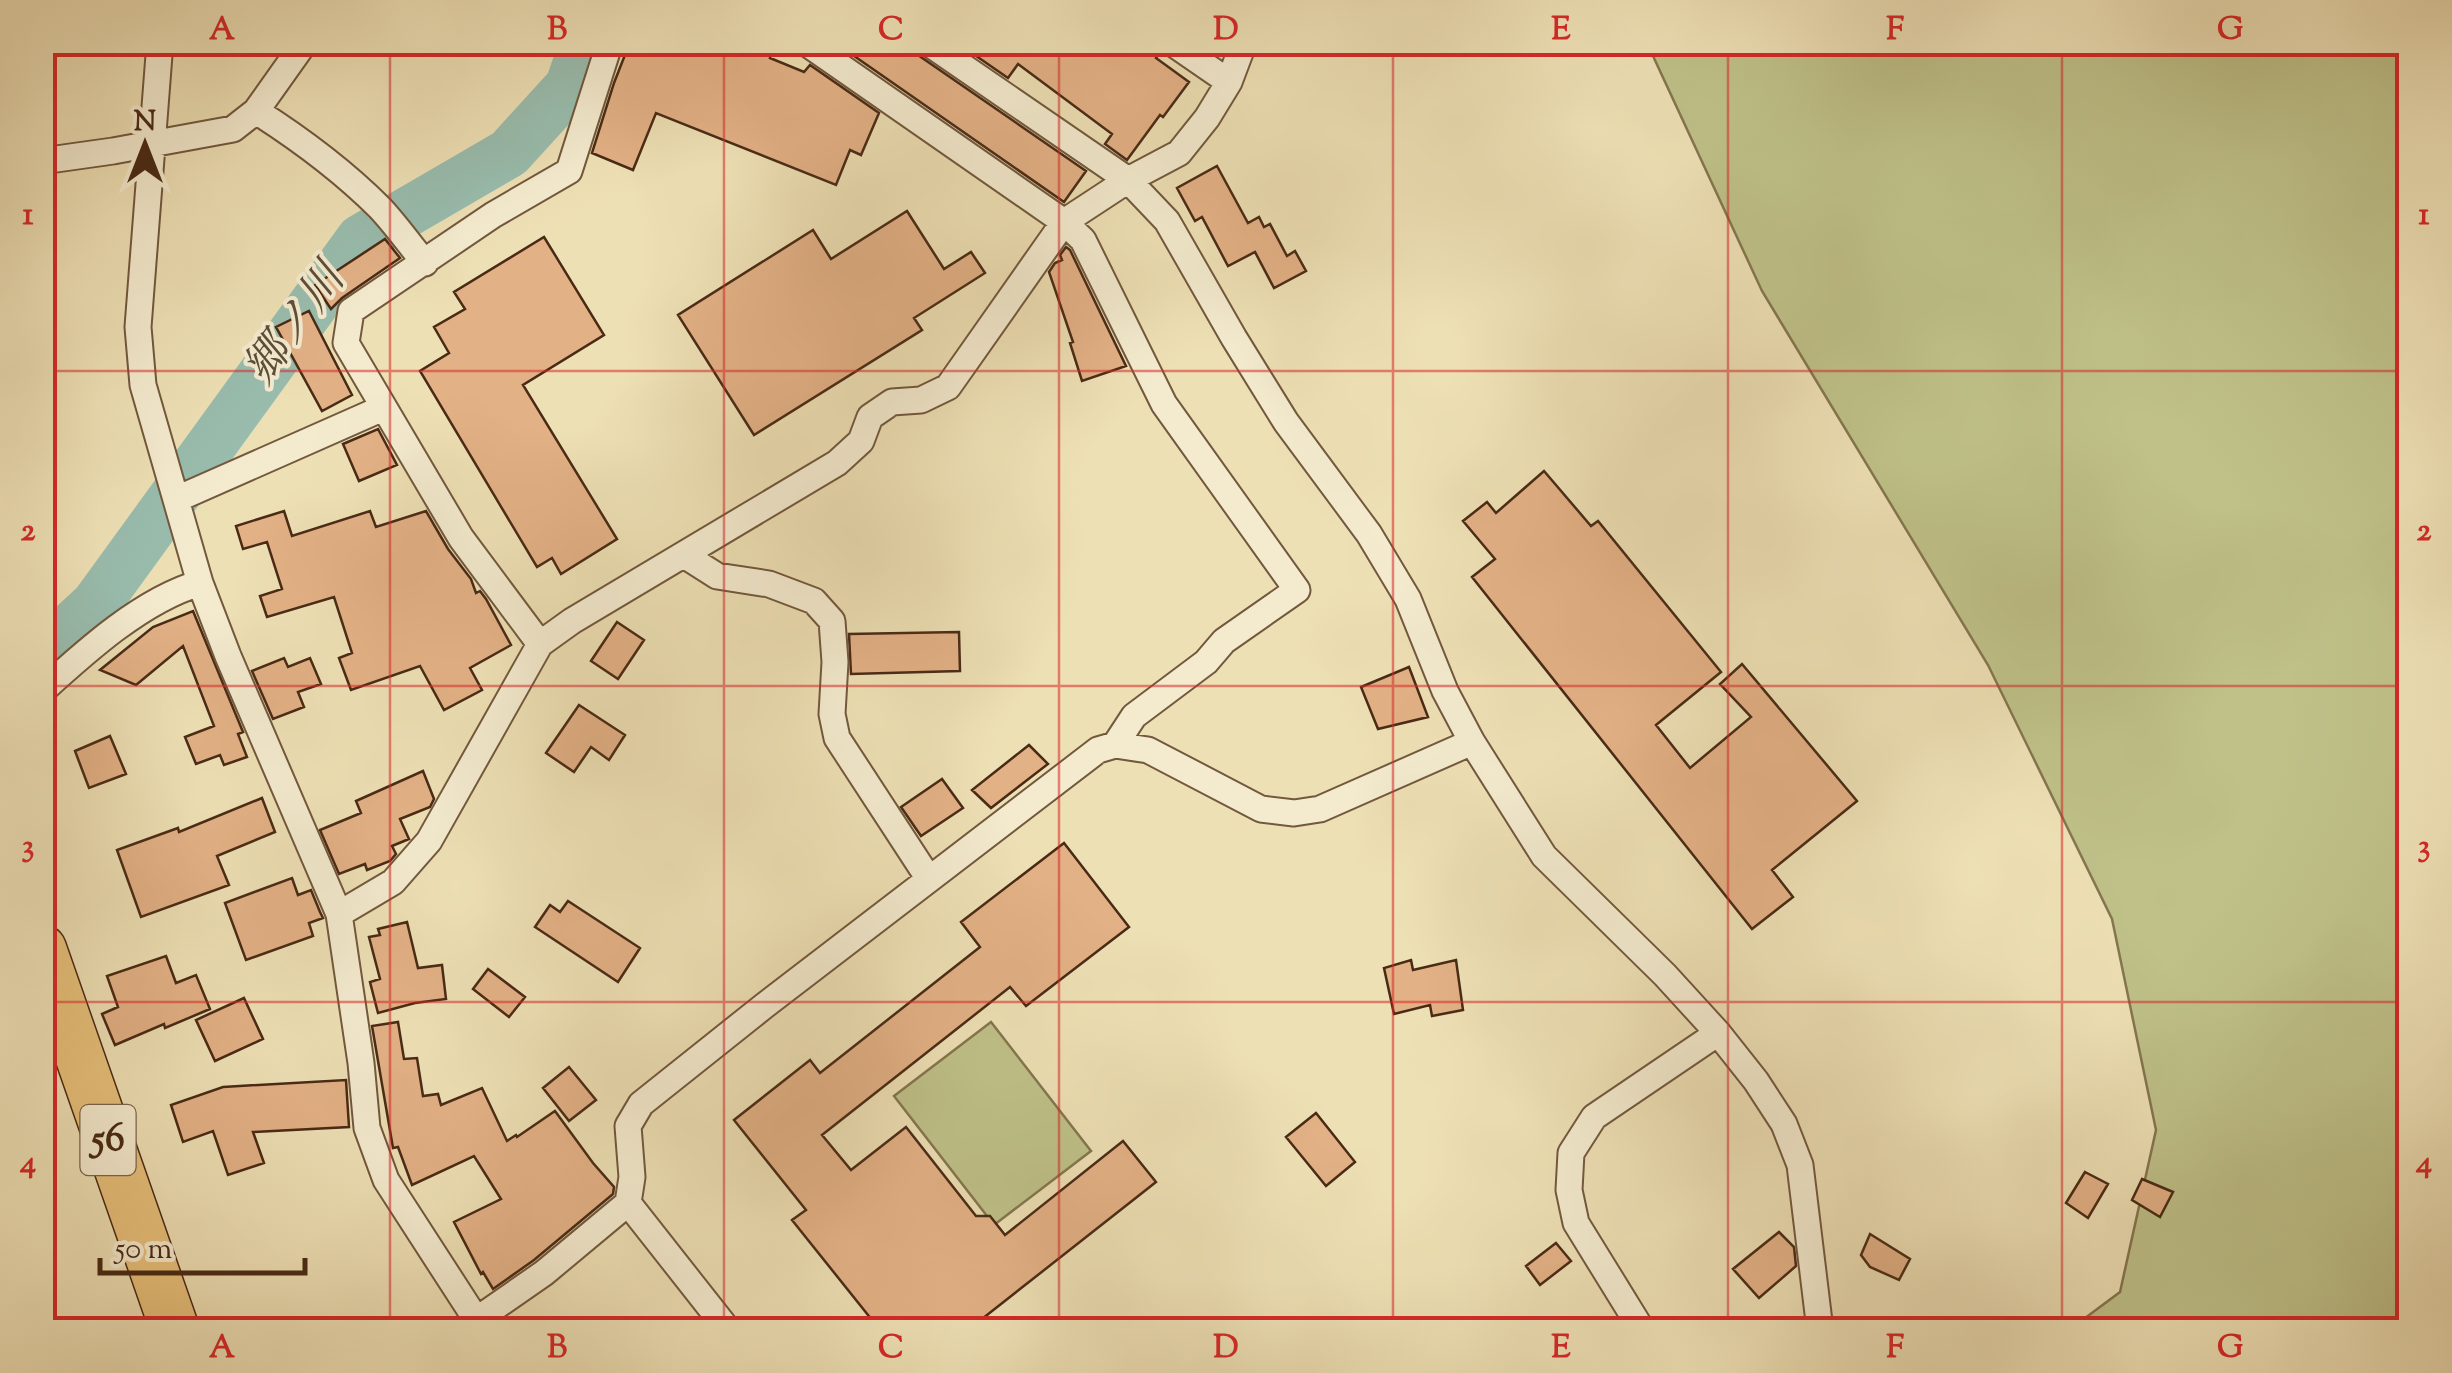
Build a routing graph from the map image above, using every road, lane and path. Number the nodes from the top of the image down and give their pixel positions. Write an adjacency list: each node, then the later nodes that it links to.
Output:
1 (160, 42): 10 (street)
2 (305, 42): 9 (street)
3 (610, 42): 14 (street)
4 (805, 42): 13 (street)
5 (927, 42): 12 (street)
6 (1171, 42): 8 (street)
7 (1244, 42): 8 (street)
8 (1229, 82): 12 (street)
9 (256, 111): 10 (street); 14 (street)
10 (152, 143): 11 (street); 16 (street)
11 (42, 161)
12 (1128, 180): 13 (street); 21 (street)
13 (1064, 222): 17 (street); 22 (street)
14 (425, 263): 15 (street)
15 (383, 408): 16 (street); 19 (street)
16 (176, 499): 18 (street)
17 (684, 555): 19 (street); 23 (street)
18 (200, 582): 20 (street); 24 (street)
19 (540, 644): 24 (street)
20 (42, 692)
21 (1472, 742): 22 (street); 26 (street)
22 (1115, 744): 23 (street)
23 (929, 879): 27 (street)
24 (339, 914): 28 (street)
25 (42, 948): 29 (highway, 56)
26 (1718, 1033): 31 (street); 32 (street)
27 (628, 1203): 28 (street); 30 (street)
28 (478, 1328)
29 (175, 1330)
30 (728, 1330)
31 (1642, 1330)
32 (1820, 1330)

